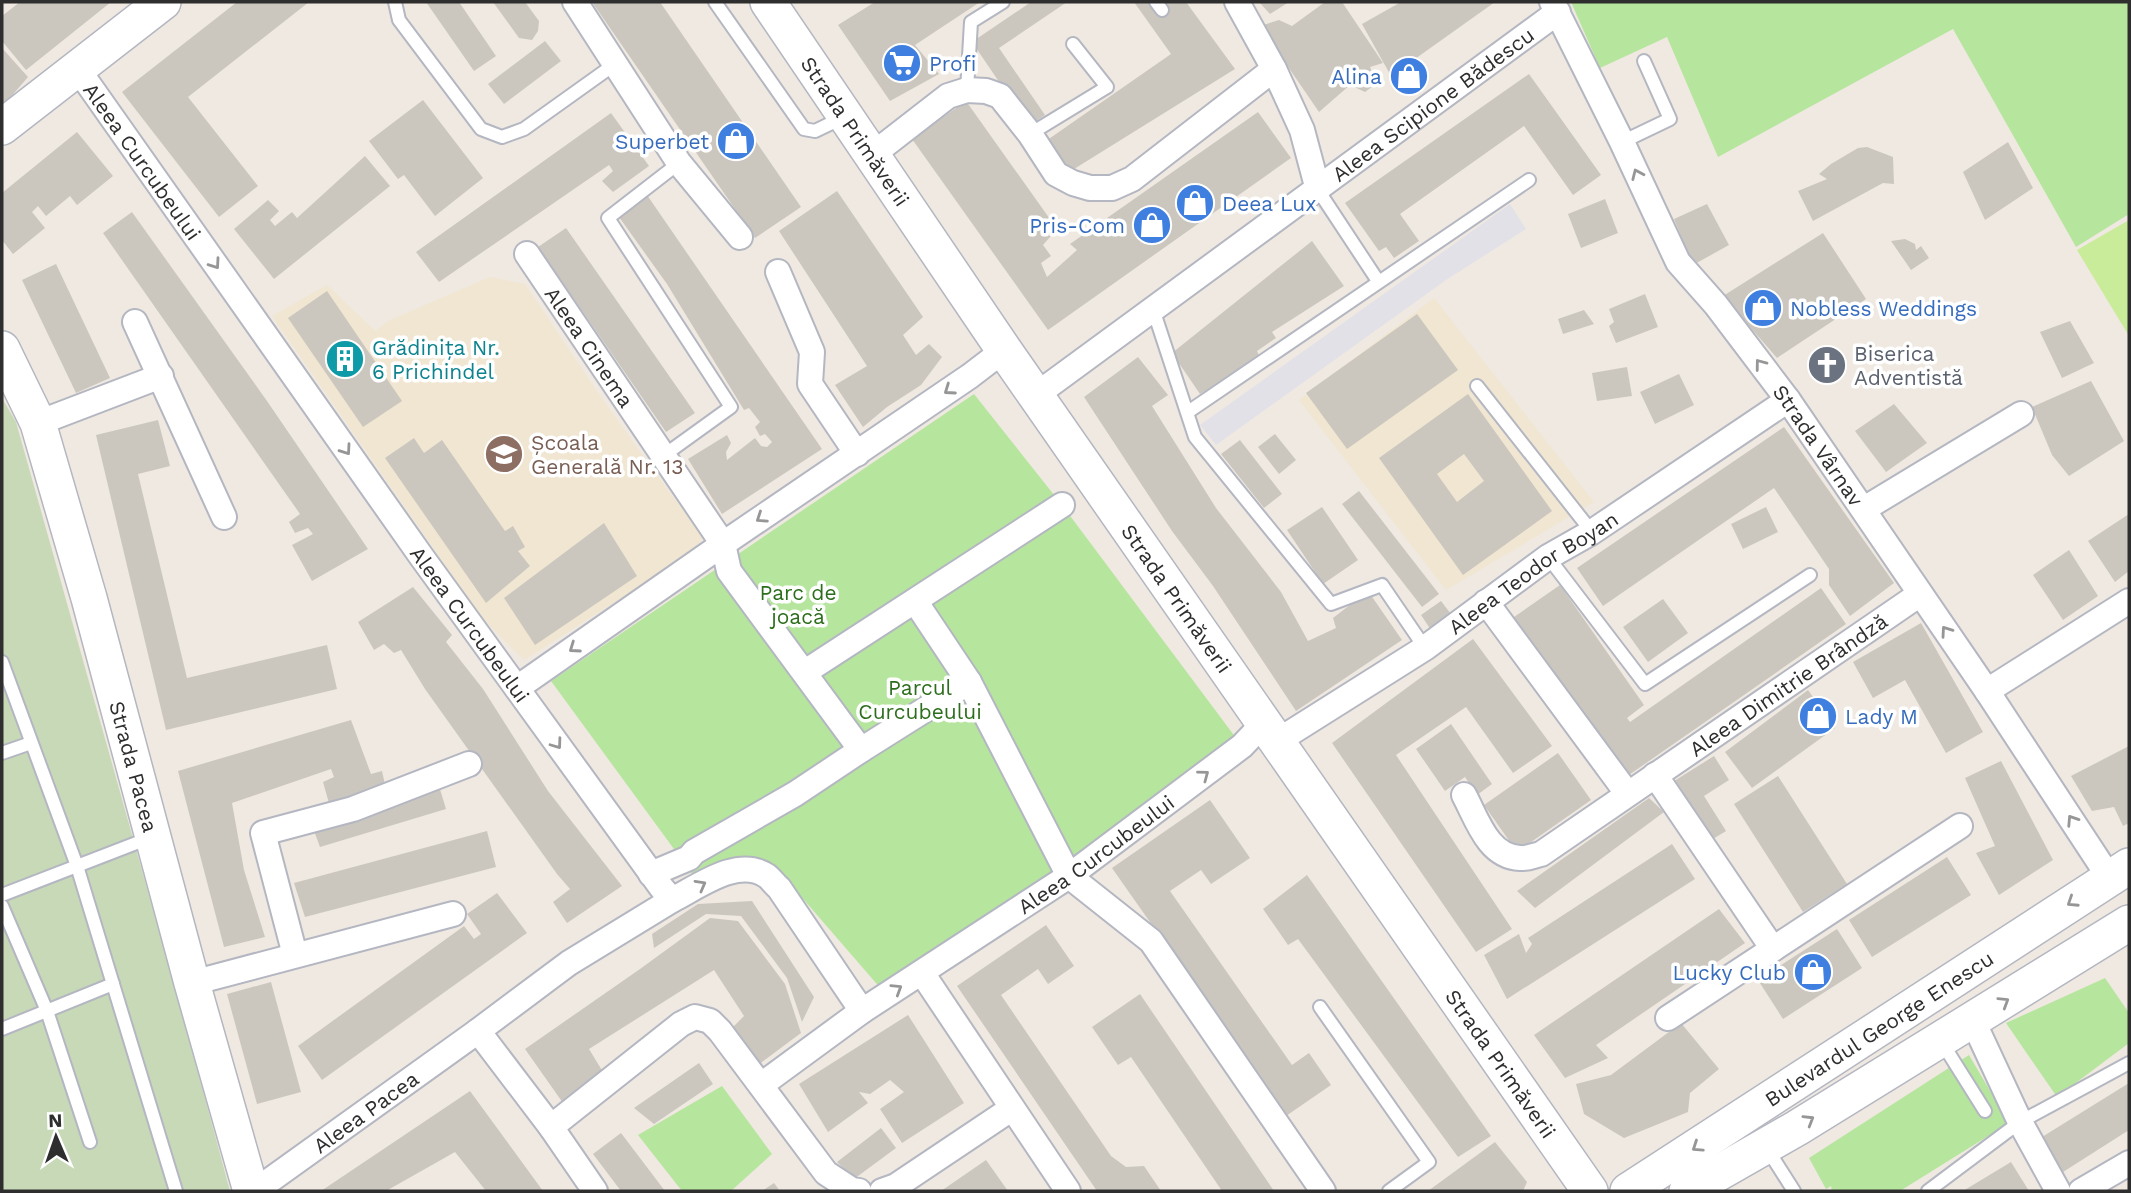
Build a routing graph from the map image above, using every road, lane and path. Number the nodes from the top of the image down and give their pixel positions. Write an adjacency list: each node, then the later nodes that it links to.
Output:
1 (163, 2): 12 (main road)
2 (395, 2): 11 (lane)
3 (575, 2): 11 (street)
4 (715, 2): 15 (lane)
5 (768, 2): 15 (main road, Strada Primăverii)
6 (1003, 2): 14 (lane)
7 (1237, 2): 13 (street)
8 (1555, 7): 18 (street, Strada Vârnav); 22 (street, Aleea Scipione Bădescu)
9 (1073, 44): 17 (lane)
10 (1644, 61): 18 (lane)
11 (615, 64): 20 (street)
12 (77, 68): 16 (main road); 55 (street, Aleea Curcubeului, one-way to 55)
13 (1274, 69): 17 (street); 22 (street)
14 (967, 90): 17 (street); 19 (street)
15 (846, 116): 19 (main road, Strada Primăverii)
16 (2, 127)
17 (1030, 134)
18 (1622, 142): 34 (street, Strada Vârnav, one-way to 18)
19 (872, 155): 30 (main road, Strada Primăverii)
20 (679, 163): 23 (street); 39 (lane)
21 (1529, 180): 26 (lane)
22 (1318, 190): 26 (lane); 27 (street, Aleea Scipione Bădescu)
23 (740, 237)
24 (527, 254): 39 (street, Aleea Cinema)
25 (778, 272): 38 (street)
26 (1378, 281): 35 (lane)
27 (1153, 309): 33 (street, Aleea Scipione Bădescu); 35 (lane)
28 (135, 321): 31 (street)
29 (2, 349): 37 (main road, Strada Pacea)
30 (1004, 350): 33 (main road, Strada Primăverii); 38 (street, one-way to 38)
31 (161, 376): 37 (street); 42 (street)
32 (1477, 386): 43 (lane)
33 (1036, 395): 57 (main road, Strada Primăverii)
34 (1788, 400): 41 (street, Strada Vârnav); 43 (street, Aleea Teodor Boyan)
35 (1188, 412): 51 (lane)
36 (2021, 414): 41 (street)
37 (38, 423): 66 (main road, Strada Pacea)
38 (856, 454): 44 (street, one-way to 44)
39 (663, 456): 44 (street, Aleea Cinema)
40 (1062, 505): 48 (street)
41 (1864, 509): 47 (street, Strada Vârnav)
42 (224, 517)
43 (1592, 531): 45 (street, Aleea Teodor Boyan)
44 (723, 544): 53 (street, Aleea Cinema); 55 (street, one-way to 55)
45 (1549, 557): 46 (lane); 50 (street, Aleea Teodor Boyan)
46 (1810, 575)
47 (1920, 594): 56 (street, Strada Vârnav, one-way to 47); 62 (street, Aleea Dimitrie Brândză)
48 (915, 601): 53 (street); 54 (street)
49 (2129, 601): 56 (street)
50 (1486, 602): 51 (street, Aleea Teodor Boyan); 63 (street)
51 (1425, 648): 57 (street, Aleea Teodor Boyan)
52 (2, 662): 58 (lane)
53 (805, 672): 59 (street, Aleea Cinema)
54 (969, 682): 59 (street); 70 (street)
55 (517, 688): 69 (street, Aleea Curcubeului, one-way to 69)
56 (1987, 691): 68 (street, Strada Vârnav, one-way to 56)
57 (1270, 733): 70 (street, Aleea Curcubeului, one-way to 57); 106 (main road, Strada Primăverii)
58 (32, 743): 60 (lane); 67 (lane)
59 (861, 750): 69 (street)
60 (2, 753)
61 (469, 764): 77 (street)
62 (1655, 775): 63 (street, Aleea Dimitrie Brândză); 76 (street)
63 (1627, 793): 64 (street, Aleea Dimitrie Brândză)
64 (1464, 795)
65 (1960, 826): 76 (street)
66 (153, 836): 67 (lane); 79 (main road, Strada Pacea)
67 (77, 866): 71 (lane); 80 (lane)
68 (2119, 872): 95 (main road, Bulevardul George Enescu, one-way to 95)
69 (651, 874): 72 (street, Aleea Curcubeului)
70 (1069, 876): 78 (street, Aleea Curcubeului); 104 (street)
71 (2, 895)
72 (672, 900): 83 (street, one-way to 83); 87 (street, Aleea Pacea)
73 (2, 906): 82 (lane)
74 (453, 914): 77 (street)
75 (2129, 923): 85 (main road, Bulevardul George Enescu, one-way to 75)
76 (1773, 949): 84 (street)
77 (295, 955): 79 (street)
78 (922, 973): 83 (street, Aleea Curcubeului, one-way to 78); 91 (street)
79 (192, 982): 99 (main road, Strada Pacea)
80 (113, 984): 82 (lane); 98 (lane)
81 (1320, 1007): 105 (lane)
82 (47, 1011): 86 (lane); 96 (lane)
83 (862, 1011): 90 (street, Aleea Curcubeului)
84 (1668, 1018)
85 (1973, 1021): 88 (main road, Bulevardul George Enescu); 93 (street)
86 (2, 1029)
87 (478, 1031): 94 (street); 99 (street, Aleea Pacea)
88 (1941, 1041): 92 (lane); 95 (main road, Bulevardul George Enescu, one-way to 88)
89 (2129, 1063): 93 (lane)
90 (761, 1085): 94 (street); 101 (street)
91 (1011, 1109): 102 (street); 103 (street)
92 (1985, 1111)
93 (2020, 1122): 110 (lane); 111 (street)
94 (551, 1127): 100 (street)
95 (1754, 1130): 107 (main road, Bulevardul George Enescu, one-way to 107); 108 (main road, Bulevardul George Enescu); 109 (lane)
96 (90, 1142)
97 (2129, 1163): 112 (street)
98 (176, 1191)
99 (253, 1191)
100 (595, 1191)
101 (859, 1191)
102 (882, 1191)
103 (1068, 1191)
104 (1323, 1191)
105 (1389, 1191)
106 (1590, 1191)
107 (1628, 1191)
108 (1687, 1191)
109 (1794, 1191)
110 (1928, 1191)
111 (2058, 1191)
112 (2081, 1191)

